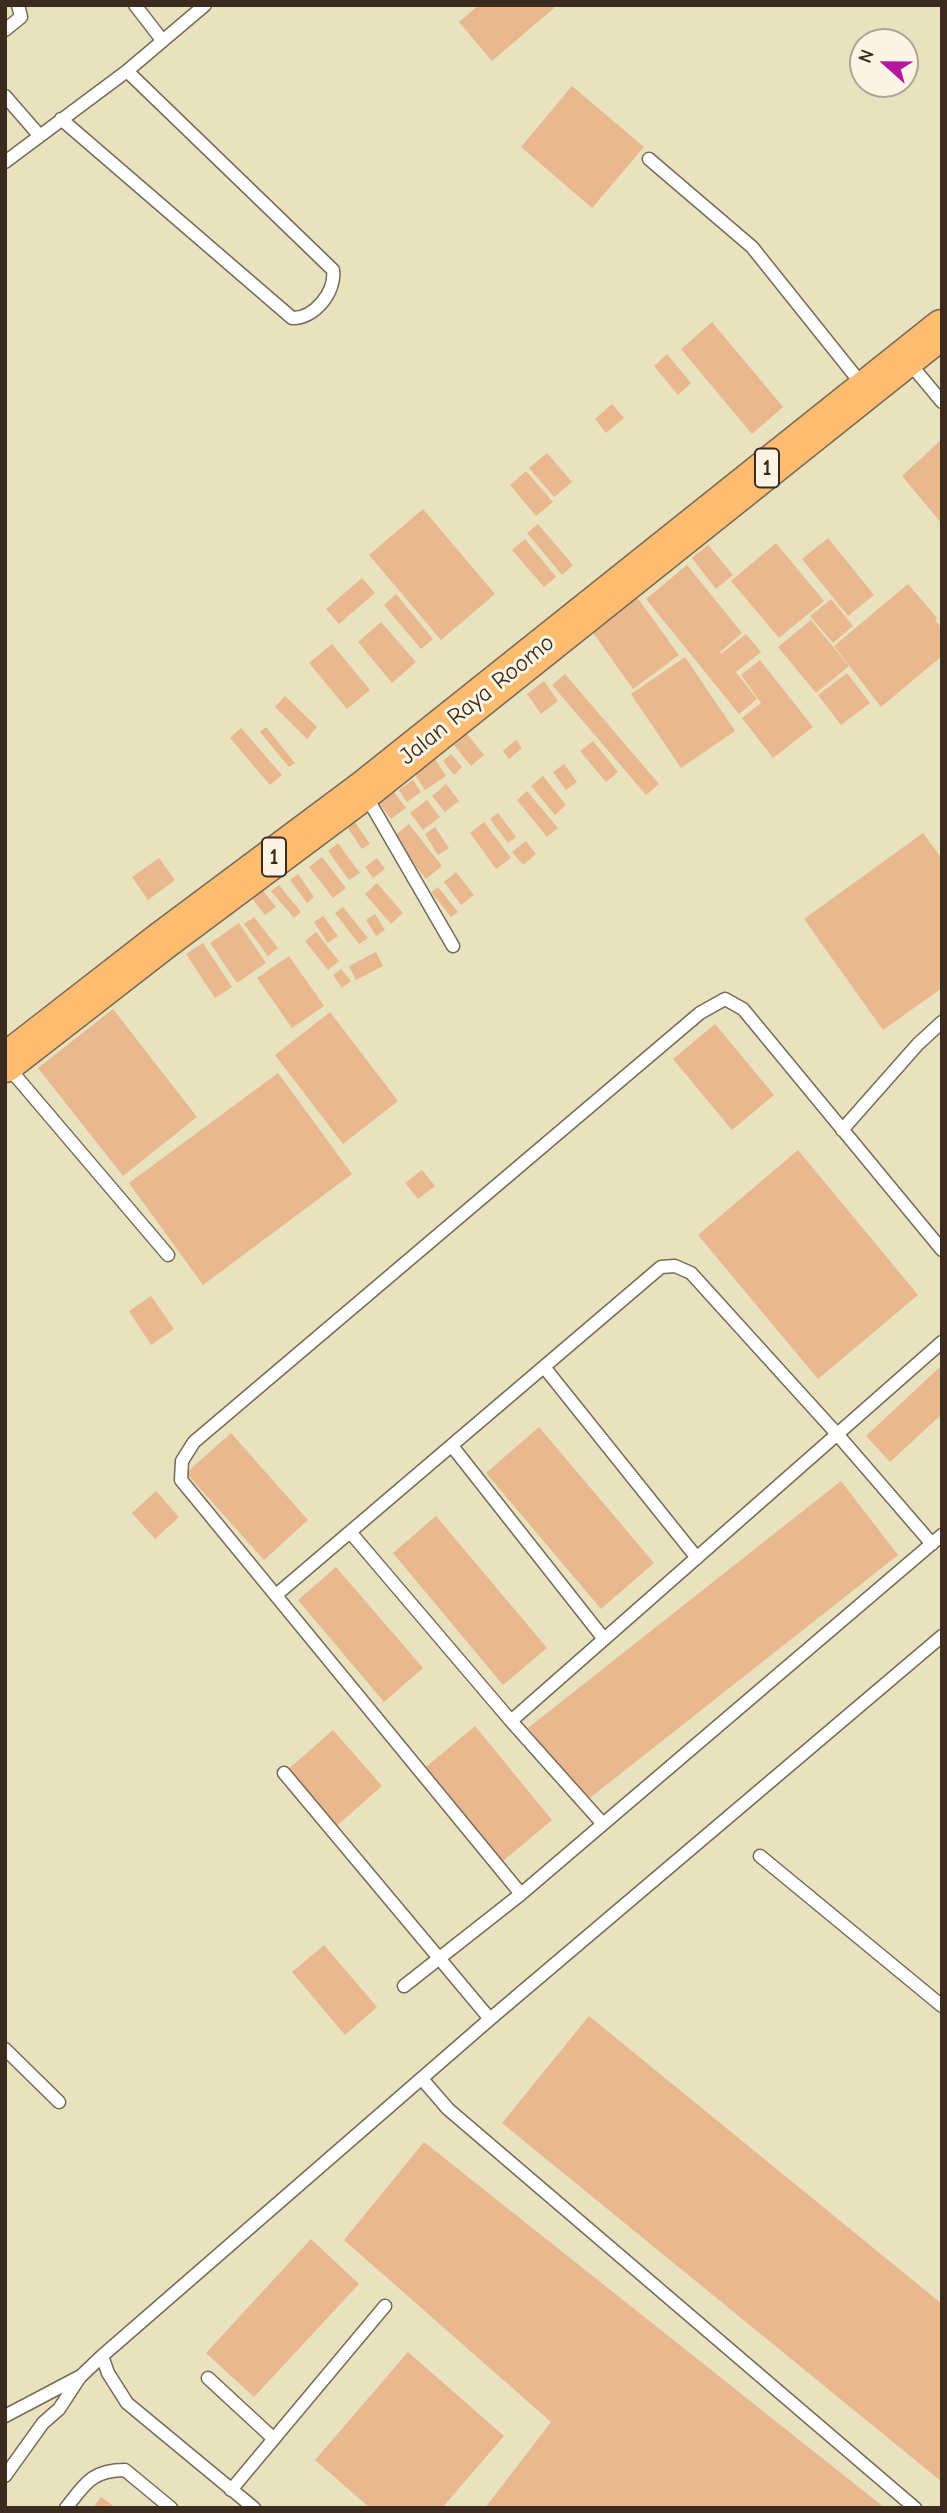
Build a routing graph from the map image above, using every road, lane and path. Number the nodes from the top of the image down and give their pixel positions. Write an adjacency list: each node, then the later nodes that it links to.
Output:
1 (18, 5): 4 (lane)
2 (205, 5): 5 (lane)
3 (140, 10): 5 (lane)
4 (5, 30)
5 (162, 40): 6 (lane)
6 (127, 71): 8 (lane); 8 (lane)
7 (5, 96): 9 (lane)
8 (61, 119): 9 (lane)
9 (38, 135): 11 (lane)
10 (649, 159): 14 (lane)
11 (5, 162)
12 (942, 329): 13 (highway, Jalan Raya Roomo / 1)
13 (904, 357): 14 (highway, Jalan Raya Roomo / 1); 15 (lane)
14 (865, 388): 16 (highway, Jalan Raya Roomo / 1)
15 (942, 402)
16 (363, 791): 17 (lane); 19 (highway, Jalan Raya Roomo / 1)
17 (453, 946)
18 (942, 1022): 20 (lane)
19 (5, 1063): 22 (lane)
20 (842, 1130): 21 (lane); 30 (lane)
21 (942, 1250)
22 (167, 1255)
23 (942, 1342): 25 (lane)
24 (544, 1367): 25 (lane); 26 (lane); 29 (lane)
25 (837, 1434): 28 (lane); 29 (lane)
26 (452, 1446): 27 (lane); 32 (lane)
27 (350, 1532): 30 (lane); 33 (lane)
28 (937, 1540): 35 (lane)
29 (696, 1558): 32 (lane)
30 (276, 1595): 37 (lane)
31 (942, 1636): 41 (lane)
32 (604, 1639): 33 (lane)
33 (511, 1721): 35 (lane)
34 (284, 1773): 38 (lane)
35 (603, 1824): 37 (lane)
36 (760, 1856): 40 (lane)
37 (522, 1894): 38 (lane)
38 (439, 1959): 39 (lane); 41 (lane)
39 (404, 1986)
40 (942, 2006)
41 (489, 2019): 43 (lane)
42 (5, 2049): 44 (lane)
43 (422, 2079): 46 (lane); 56 (lane)
44 (59, 2102)
45 (385, 2306): 50 (lane)
46 (102, 2356): 47 (lane); 52 (lane)
47 (80, 2377): 49 (lane); 51 (lane)
48 (208, 2378): 50 (lane)
49 (5, 2417)
50 (274, 2439): 52 (lane)
51 (5, 2476)
52 (231, 2490): 55 (lane)
53 (66, 2508): 54 (lane)
54 (171, 2508)
55 (254, 2508)
56 (915, 2508)

